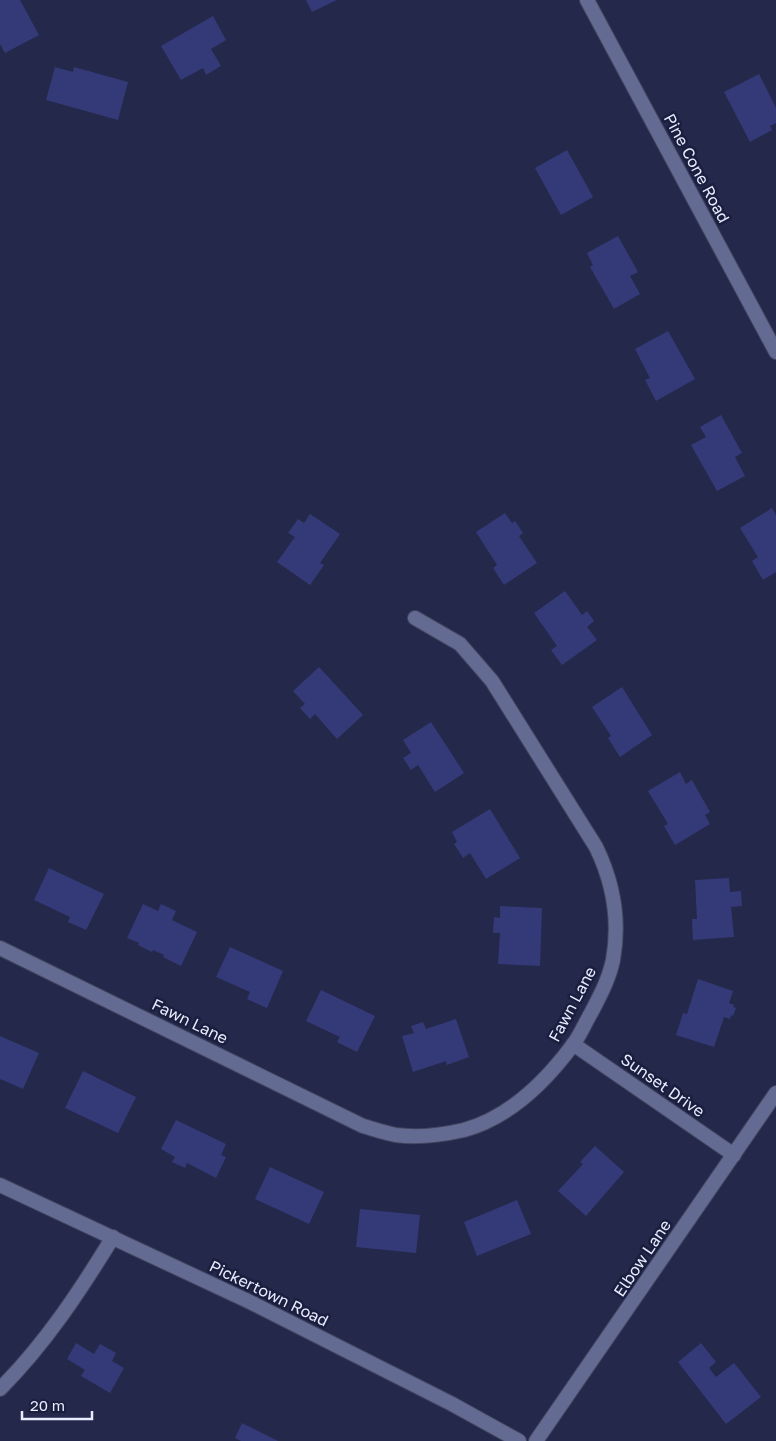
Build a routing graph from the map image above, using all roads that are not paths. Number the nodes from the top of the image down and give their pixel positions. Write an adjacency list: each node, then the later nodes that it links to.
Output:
1 (587, 0): 2 (street, Pine Cone Road)
2 (776, 352)
3 (415, 618): 5 (street, Fawn Lane)
4 (0, 948): 5 (street, Fawn Lane)
5 (573, 1044): 7 (street, Sunset Drive)
6 (776, 1093): 7 (street, Elbow Lane)
7 (734, 1155): 12 (street, Elbow Lane)
8 (0, 1185): 9 (street, Pickertown Road)
9 (114, 1237): 10 (street); 11 (street, Pickertown Road)
10 (0, 1389)
11 (519, 1441)
12 (536, 1441)

